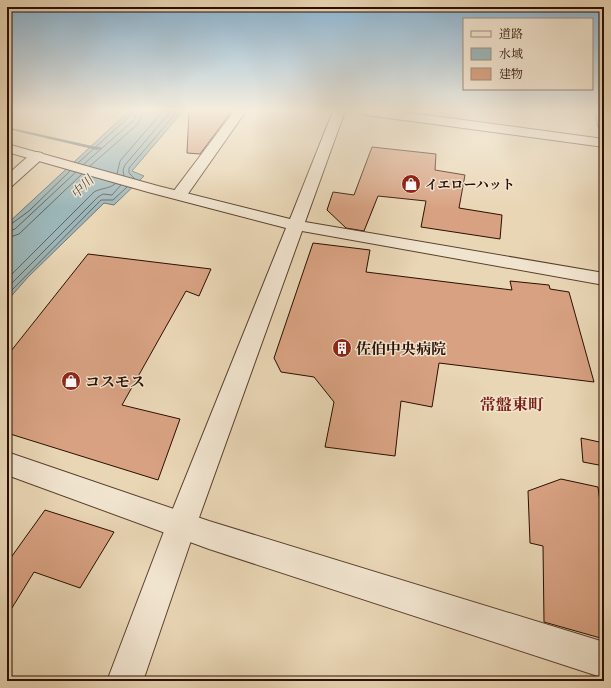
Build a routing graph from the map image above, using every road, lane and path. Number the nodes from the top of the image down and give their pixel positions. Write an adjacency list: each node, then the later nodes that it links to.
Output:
1 (217, 143): 6 (street)
2 (327, 143): 7 (street)
3 (7, 148): 4 (street)
4 (38, 156): 5 (street); 6 (street)
5 (7, 183)
6 (179, 195): 7 (street)
7 (295, 225): 8 (street); 10 (street)
8 (604, 280)
9 (7, 463): 10 (street)
10 (181, 526): 11 (street); 12 (street)
11 (604, 660)
12 (125, 681)

